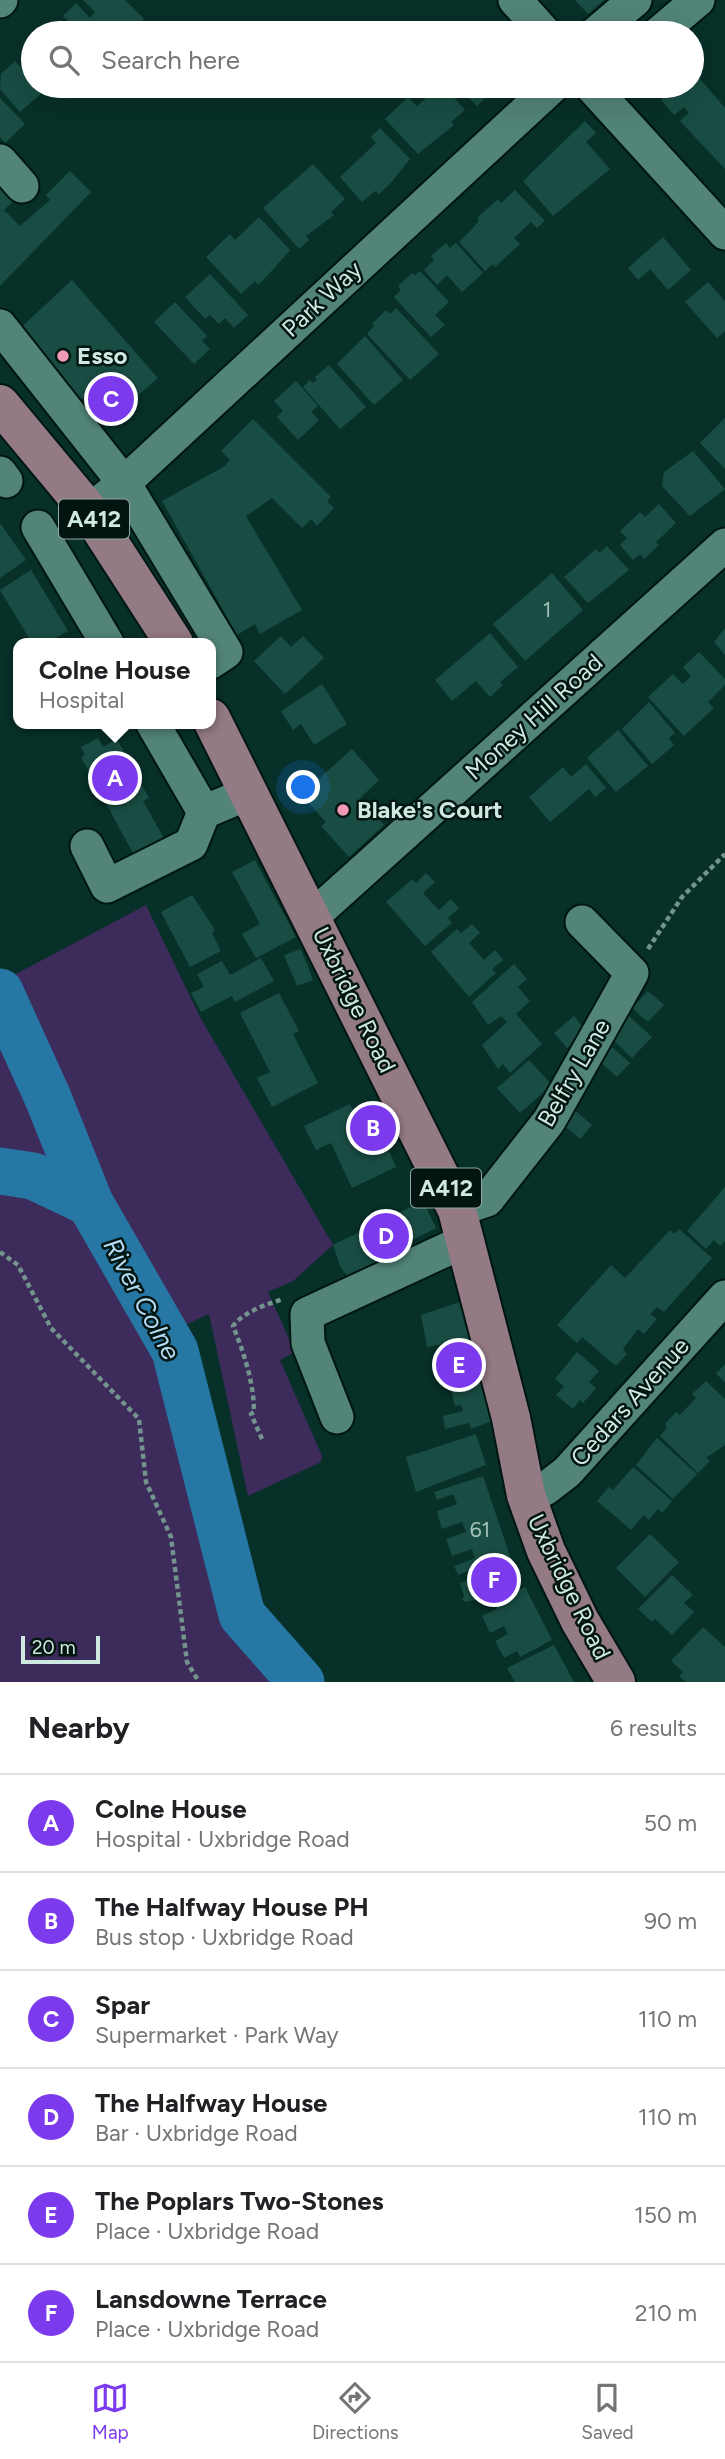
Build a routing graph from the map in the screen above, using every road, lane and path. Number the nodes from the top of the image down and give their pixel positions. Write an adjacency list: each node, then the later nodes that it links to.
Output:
1 (515, 0): 4 (street)
2 (635, 0): 5 (street)
3 (698, 0): 6 (street)
4 (534, 21)
5 (610, 21)
6 (673, 21)
7 (540, 98): 14 (street, Park Way)
8 (604, 98): 11 (street)
9 (0, 161): 10 (street)
10 (22, 186)
11 (725, 233)
12 (0, 326): 14 (street)
13 (2, 409): 15 (main road, A412)
14 (124, 483): 15 (street, Park Way); 20 (street)
15 (89, 511): 19 (main road, A412)
16 (38, 527): 18 (street)
17 (725, 545): 27 (street, Money Hill Road)
18 (104, 638)
19 (160, 638)
20 (216, 659)
21 (216, 728): 23 (main road, Uxbridge Road / A412)
22 (156, 729): 24 (street)
23 (249, 793): 24 (street); 27 (main road, Uxbridge Road / A412)
24 (204, 813): 25 (street)
25 (87, 846)
26 (725, 854): 29 (path)
27 (313, 916): 30 (main road, Uxbridge Road / A412)
28 (582, 922): 29 (street)
29 (632, 973): 30 (street, Belfry Lane)
30 (462, 1225): 34 (street, Belfry Lane); 36 (main road, Uxbridge Road / A412)
31 (0, 1252): 37 (path)
32 (290, 1297): 35 (path)
33 (725, 1297): 36 (street, Cedars Avenue)
34 (337, 1417)
35 (262, 1439)
36 (526, 1495): 38 (main road, Uxbridge Road / A412)
37 (199, 1682)
38 (616, 1682)

